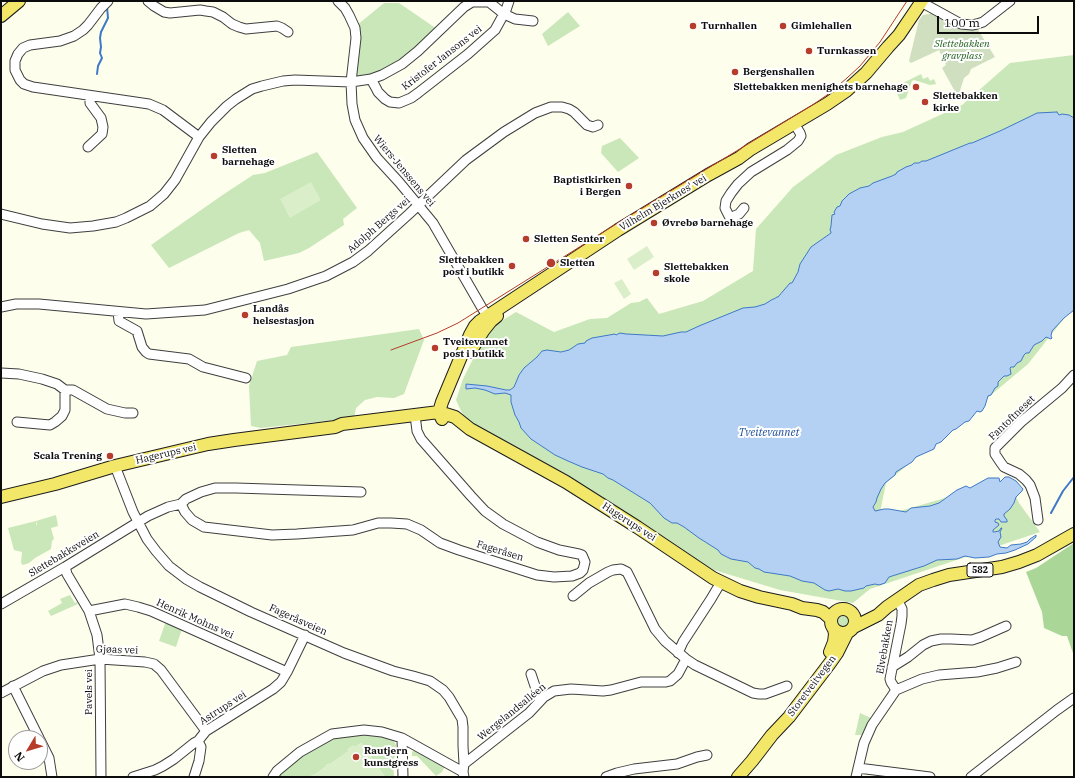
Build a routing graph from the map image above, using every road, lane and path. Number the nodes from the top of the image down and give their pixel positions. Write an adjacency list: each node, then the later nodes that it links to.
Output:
1 (108, 1): 14 (street)
2 (148, 1): 11 (street)
3 (338, 1): 13 (street, Wiers-Jenssens vei)
4 (509, 1): 8 (street, Kristofer Jansons vei)
5 (1010, 1): 7 (street)
6 (16, 2): 9 (main road)
7 (922, 2): 15 (main road, Vilhelm Bjerknes' vei)
8 (504, 14): 10 (street, Kristofer Jansons vei); 12 (street, Kristofer Jansons vei); 12 (street, Kristofer Jansons vei)
9 (1, 16)
10 (533, 21)
11 (288, 32)
12 (372, 79): 13 (street, Kristofer Jansons vei)
13 (351, 82): 17 (street, Kristofer Jansons vei); 19 (street, Wiers-Jenssens vei)
14 (90, 96): 17 (street); 18 (street)
15 (794, 123): 20 (street); 24 (main road, Vilhelm Bjerknes' vei)
16 (598, 125): 19 (street, Adolph Bergs vei)
17 (199, 137): 21 (street, Kristofer Jansons vei)
18 (88, 147)
19 (418, 206): 23 (street, Adolph Bergs vei); 24 (street, Wiers-Jenssens vei)
20 (744, 208)
21 (1, 214)
22 (1, 307): 23 (street, Adolph Bergs vei)
23 (118, 312): 27 (street)
24 (489, 318): 30 (main road, Vilhelm Bjerknes' vei)
25 (1, 373): 28 (street)
26 (1074, 375): 37 (street, Fantoftneset)
27 (246, 378)
28 (65, 390): 29 (street); 32 (street)
29 (134, 413)
30 (443, 416): 31 (main road, Hagerups vei); 41 (main road, Hagerups vei)
31 (415, 418): 33 (main road, Hagerups vei); 36 (street, Fageråsen)
32 (17, 422)
33 (115, 466): 35 (main road, Hagerups vei); 38 (street, Fageråsveien)
34 (361, 492): 36 (street)
35 (1, 497)
36 (181, 504): 38 (street)
37 (1038, 520)
38 (138, 522): 40 (street, Slettebakksveien); 52 (street, Fageråsveien)
39 (1074, 534): 46 (main road, 582)
40 (65, 567): 43 (street, Slettebakksveien); 48 (street, Pavels vei)
41 (721, 582): 44 (main road, Hagerups vei); 53 (street)
42 (573, 596): 53 (street)
43 (1, 604)
44 (792, 604): 47 (main road, Hagerups vei); 49 (main road, Hagerups vei)
45 (900, 605): 57 (street, Elvebakken)
46 (887, 607): 47 (main road, 582); 51 (main road, 582)
47 (845, 610): 49 (main road); 51 (main road)
48 (90, 611): 54 (street, Pavels vei); 58 (street, Henrik Mohns vei)
49 (833, 624): 51 (main road); 68 (main road, Storetveitvegen)
50 (1006, 626): 57 (street)
51 (850, 630): 68 (main road, Storetveitvegen)
52 (305, 635): 58 (street, Astrups vei); 74 (street, Fageråsveien)
53 (678, 653): 55 (street)
54 (100, 659): 60 (street, Gjøas vei); 67 (street, Gjøas vei); 76 (street, Pavels vei)
55 (686, 659): 61 (street); 65 (street, Wergelandsalléen)
56 (1016, 662): 62 (street)
57 (892, 667): 62 (street, Elvebakken)
58 (287, 672): 67 (street, Astrups vei)
59 (530, 674): 65 (street)
60 (13, 686): 63 (street, Gjøas vei); 66 (street)
61 (787, 686)
62 (896, 690): 73 (street)
63 (1, 694)
64 (1074, 698): 85 (street)
65 (540, 701): 74 (street, Wergelandsalléen)
66 (35, 730)
67 (206, 731): 70 (street, Astrups vei)
68 (772, 735): 82 (main road, Storetveitvegen)
69 (402, 738): 74 (street); 79 (street); 80 (street)
70 (198, 741): 77 (street, Astrups vei); 78 (street)
71 (707, 755): 81 (street)
72 (48, 756): 75 (street)
73 (858, 768): 83 (street); 84 (street)
74 (464, 771)
75 (52, 777)
76 (101, 777)
77 (133, 777)
78 (194, 777)
79 (273, 777)
80 (404, 777)
81 (606, 777)
82 (738, 777)
83 (856, 777)
84 (930, 777)
85 (971, 777)

